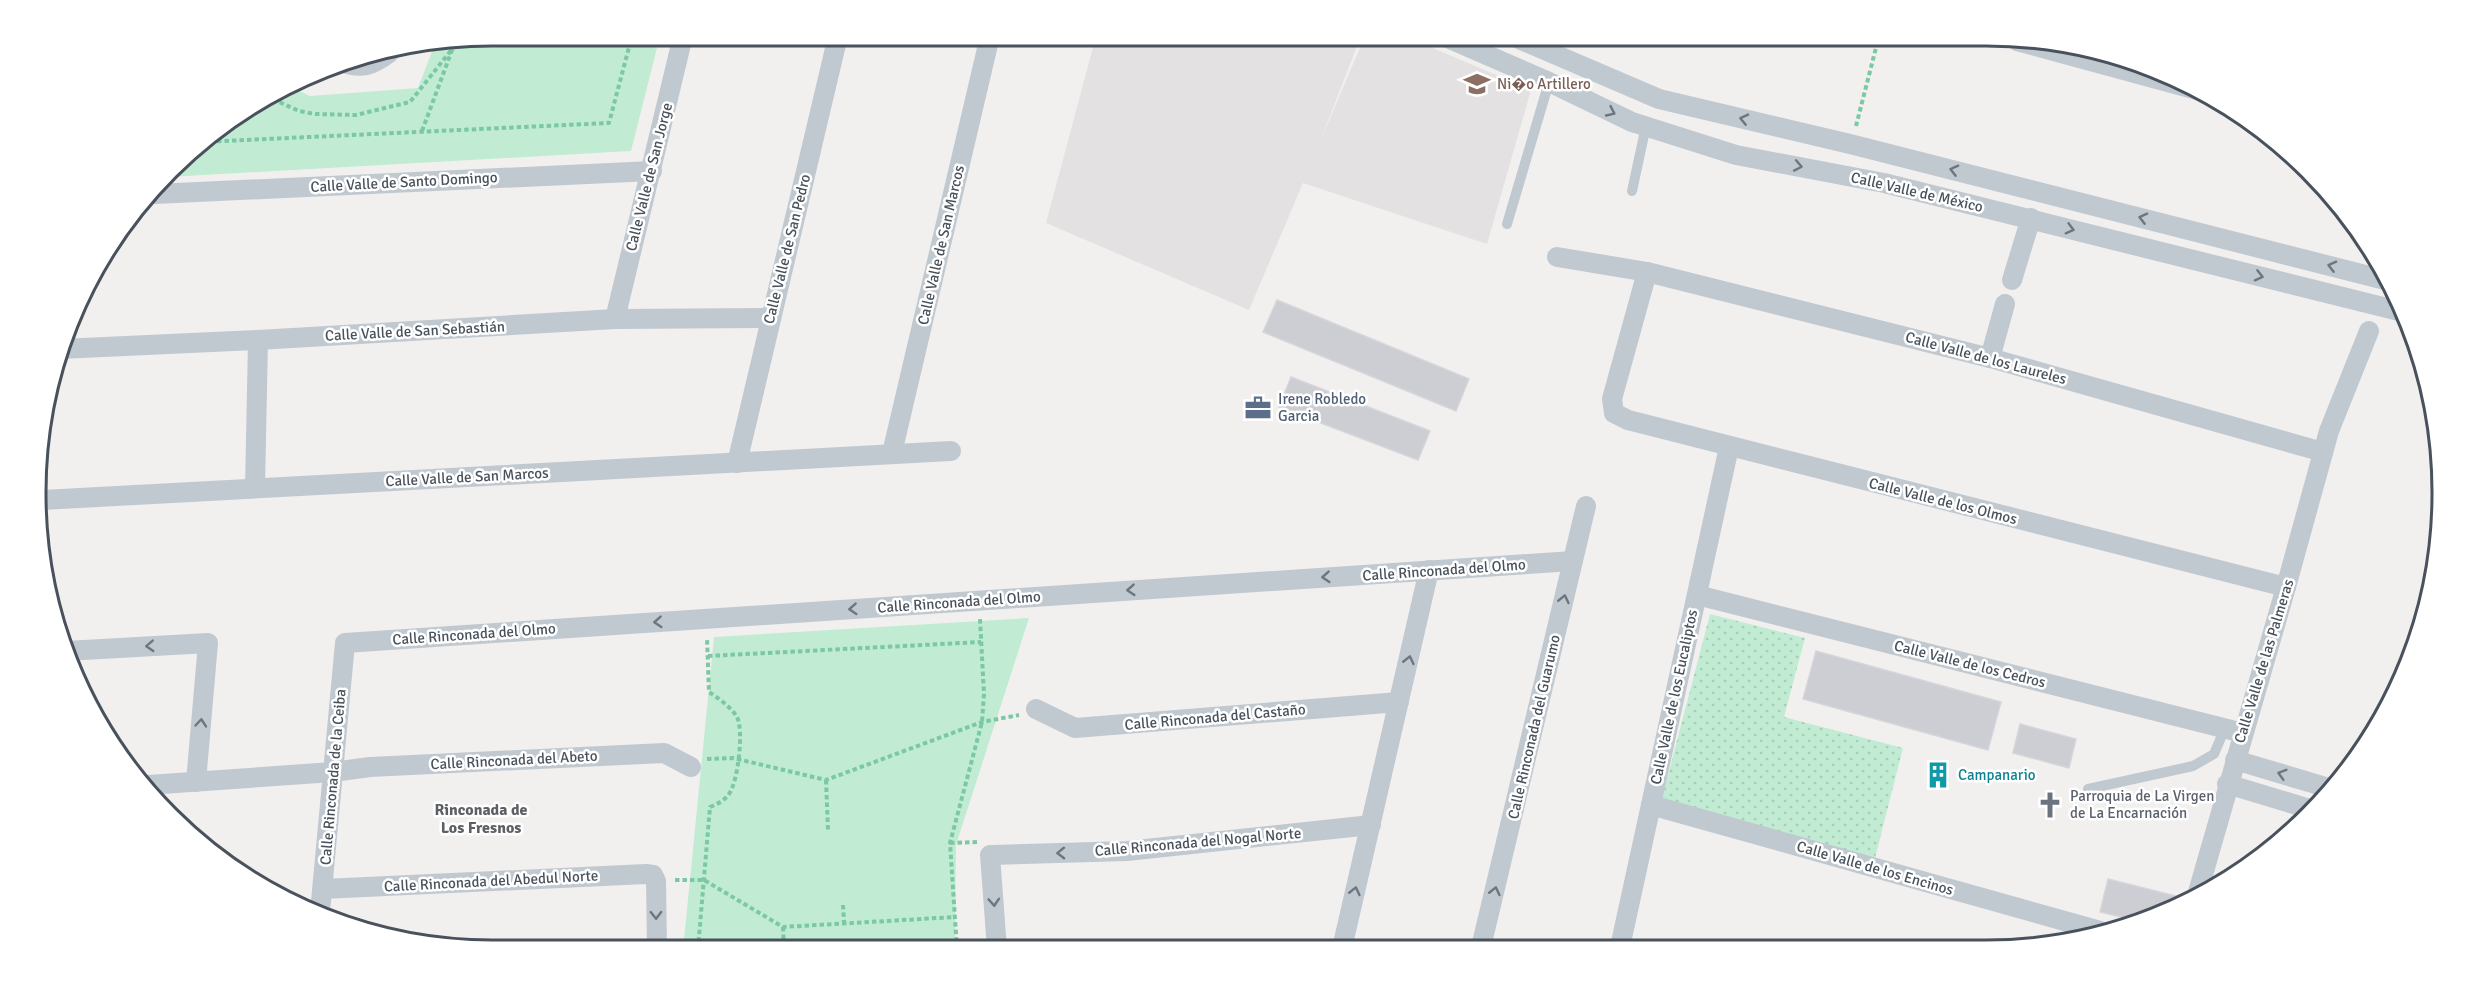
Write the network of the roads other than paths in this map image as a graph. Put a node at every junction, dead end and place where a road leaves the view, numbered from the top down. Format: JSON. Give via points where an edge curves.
{"nodes":[{"id":1,"x":681,"y":46,"type":"edge"},
{"id":2,"x":836,"y":46,"type":"edge"},
{"id":3,"x":988,"y":46,"type":"edge"},
{"id":4,"x":1466,"y":46,"type":"edge"},
{"id":5,"x":1535,"y":46,"type":"edge"},
{"id":6,"x":2062,"y":53,"type":"edge"},
{"id":7,"x":2145,"y":76,"type":"edge"},
{"id":8,"x":1549,"y":82,"type":"junction"},
{"id":9,"x":1646,"y":126,"type":"junction"},
{"id":10,"x":1892,"y":154,"type":"junction"},
{"id":11,"x":652,"y":171,"type":"junction"},
{"id":12,"x":1884,"y":183,"type":"junction"},
{"id":13,"x":1632,"y":191,"type":"dead end"},
{"id":14,"x":162,"y":194,"type":"edge"},
{"id":15,"x":2031,"y":218,"type":"junction"},
{"id":16,"x":1507,"y":224,"type":"dead end"},
{"id":17,"x":1557,"y":257,"type":"dead end"},
{"id":18,"x":1647,"y":272,"type":"junction"},
{"id":19,"x":2376,"y":278,"type":"edge"},
{"id":20,"x":2012,"y":280,"type":"dead end"},
{"id":21,"x":2006,"y":304,"type":"dead end"},
{"id":22,"x":2392,"y":309,"type":"edge"},
{"id":23,"x":770,"y":318,"type":"junction"},
{"id":24,"x":615,"y":319,"type":"junction"},
{"id":25,"x":2369,"y":331,"type":"dead end"},
{"id":26,"x":258,"y":340,"type":"junction"},
{"id":27,"x":70,"y":349,"type":"edge"},
{"id":28,"x":1990,"y":358,"type":"junction"},
{"id":29,"x":1729,"y":447,"type":"junction"},
{"id":30,"x":951,"y":451,"type":"dead end"},
{"id":31,"x":2323,"y":452,"type":"junction"},
{"id":32,"x":891,"y":453,"type":"junction"},
{"id":33,"x":737,"y":463,"type":"junction"},
{"id":34,"x":255,"y":488,"type":"junction"},
{"id":35,"x":46,"y":500,"type":"edge"},
{"id":36,"x":1586,"y":506,"type":"dead end"},
{"id":37,"x":1573,"y":561,"type":"junction"},
{"id":38,"x":1429,"y":570,"type":"junction"},
{"id":39,"x":2286,"y":587,"type":"junction"},
{"id":40,"x":1697,"y":595,"type":"junction"},
{"id":41,"x":345,"y":643,"type":"joint"},
{"id":42,"x":75,"y":650,"type":"edge"},
{"id":43,"x":1399,"y":702,"type":"junction"},
{"id":44,"x":1036,"y":709,"type":"road end"},
{"id":45,"x":2234,"y":731,"type":"junction"},
{"id":46,"x":2235,"y":760,"type":"junction"},
{"id":47,"x":691,"y":767,"type":"road end"},
{"id":48,"x":333,"y":772,"type":"junction"},
{"id":49,"x":196,"y":782,"type":"junction"},
{"id":50,"x":2228,"y":784,"type":"junction"},
{"id":51,"x":155,"y":785,"type":"edge"},
{"id":52,"x":2322,"y":786,"type":"edge"},
{"id":53,"x":2088,"y":789,"type":"dead end"},
{"id":54,"x":1651,"y":805,"type":"junction"},
{"id":55,"x":2303,"y":807,"type":"edge"},
{"id":56,"x":1371,"y":825,"type":"junction"},
{"id":57,"x":2200,"y":884,"type":"edge"},
{"id":58,"x":322,"y":889,"type":"junction"},
{"id":59,"x":321,"y":905,"type":"edge"},
{"id":60,"x":2087,"y":927,"type":"edge"},
{"id":61,"x":657,"y":940,"type":"edge"},
{"id":62,"x":996,"y":940,"type":"edge"},
{"id":63,"x":1344,"y":940,"type":"edge"},
{"id":64,"x":1483,"y":940,"type":"edge"},
{"id":65,"x":1622,"y":940,"type":"edge"}],
"edges":[{"from":1,"to":11,"type":"street","name":"Calle Valle de San Jorge"},
{"from":2,"to":23,"type":"street","name":"Calle Valle de San Pedro"},
{"from":3,"to":32,"type":"street","name":"Calle Valle de San Marcos"},
{"from":4,"to":8,"type":"street","name":"Calle Valle de México"},
{"from":10,"to":5,"type":"street","name":"Calle Valle de México","one_way":true,"via":[[1659,99]]},
{"from":6,"to":7,"type":"street"},
{"from":8,"to":9,"type":"street","name":"Calle Valle de México","one_way":true},
{"from":8,"to":16,"type":"lane"},
{"from":9,"to":12,"type":"street","name":"Calle Valle de México","one_way":true,"via":[[1736,154]]},
{"from":9,"to":13,"type":"lane"},
{"from":10,"to":12,"type":"street"},
{"from":19,"to":10,"type":"street","name":"Calle Valle de México","one_way":true},
{"from":11,"to":14,"type":"street","name":"Calle Valle de Santo Domingo"},
{"from":11,"to":24,"type":"street","name":"Calle Valle de San Jorge"},
{"from":12,"to":15,"type":"street","name":"Calle Valle de México"},
{"from":15,"to":20,"type":"street"},
{"from":15,"to":22,"type":"street","name":"Calle Valle de México","one_way":true},
{"from":17,"to":18,"type":"street","name":"Calle Valle de los Laureles"},
{"from":18,"to":28,"type":"street","name":"Calle Valle de los Laureles"},
{"from":18,"to":29,"type":"street","name":"Calle Valle de los Olmos","via":[[1612,399],[1614,413]]},
{"from":21,"to":28,"type":"street"},
{"from":23,"to":24,"type":"street","name":"Calle Valle de San Sebastián"},
{"from":23,"to":33,"type":"street","name":"Calle Valle de San Pedro"},
{"from":24,"to":26,"type":"street","name":"Calle Valle de San Sebastián"},
{"from":25,"to":31,"type":"street","name":"Calle Valle de las Palmeras","via":[[2328,430]]},
{"from":26,"to":27,"type":"street","name":"Calle Valle de San Sebastián"},
{"from":26,"to":34,"type":"street"},
{"from":28,"to":31,"type":"street","name":"Calle Valle de los Laureles"},
{"from":29,"to":39,"type":"street","name":"Calle Valle de los Olmos"},
{"from":29,"to":40,"type":"street","name":"Calle Valle de los Eucaliptos"},
{"from":30,"to":32,"type":"street","name":"Calle Valle de San Marcos"},
{"from":31,"to":39,"type":"street","name":"Calle Valle de las Palmeras"},
{"from":32,"to":33,"type":"street","name":"Calle Valle de San Marcos"},
{"from":33,"to":34,"type":"street","name":"Calle Valle de San Marcos"},
{"from":34,"to":35,"type":"street","name":"Calle Valle de San Marcos"},
{"from":36,"to":37,"type":"street","name":"Calle Rinconada del Guarumo"},
{"from":37,"to":38,"type":"street","name":"Calle Rinconada del Olmo"},
{"from":64,"to":37,"type":"street","name":"Calle Rinconada del Guarumo","one_way":true},
{"from":38,"to":41,"type":"street","name":"Calle Rinconada del Olmo","one_way":true},
{"from":43,"to":38,"type":"street","one_way":true},
{"from":39,"to":45,"type":"street","name":"Calle Valle de las Palmeras"},
{"from":40,"to":45,"type":"street","name":"Calle Valle de los Cedros"},
{"from":40,"to":54,"type":"street","name":"Calle Valle de los Eucaliptos"},
{"from":41,"to":48,"type":"street","name":"Calle Rinconada de la Ceiba"},
{"from":49,"to":42,"type":"street","one_way":true,"via":[[208,643]]},
{"from":43,"to":44,"type":"street","name":"Calle Rinconada del Castaño","via":[[1075,728]]},
{"from":43,"to":56,"type":"street"},
{"from":45,"to":46,"type":"street","name":"Calle Valle de las Palmeras"},
{"from":45,"to":53,"type":"lane","via":[[2214,754],[2193,766]]},
{"from":46,"to":50,"type":"street","name":"Calle Valle de las Palmeras"},
{"from":52,"to":46,"type":"street","one_way":true},
{"from":47,"to":48,"type":"street","name":"Calle Rinconada del Abeto","via":[[664,753]]},
{"from":48,"to":49,"type":"street","name":"Calle Rinconada del Abeto"},
{"from":48,"to":58,"type":"street","name":"Calle Rinconada de la Ceiba"},
{"from":49,"to":51,"type":"street","name":"Calle Rinconada del Abeto"},
{"from":50,"to":55,"type":"street"},
{"from":50,"to":57,"type":"street","name":"Calle Valle de las Palmeras"},
{"from":54,"to":60,"type":"street","name":"Calle Valle de los Encinos"},
{"from":54,"to":65,"type":"street","name":"Calle Valle de los Eucaliptos"},
{"from":56,"to":62,"type":"street","name":"Calle Rinconada del Nogal Norte","one_way":true,"via":[[1127,851],[990,855]]},
{"from":63,"to":56,"type":"street","one_way":true},
{"from":58,"to":59,"type":"street","name":"Calle Rinconada de la Ceiba"},
{"from":58,"to":61,"type":"street","name":"Calle Rinconada del Abedul Norte","one_way":true,"via":[[653,875]]}]}
